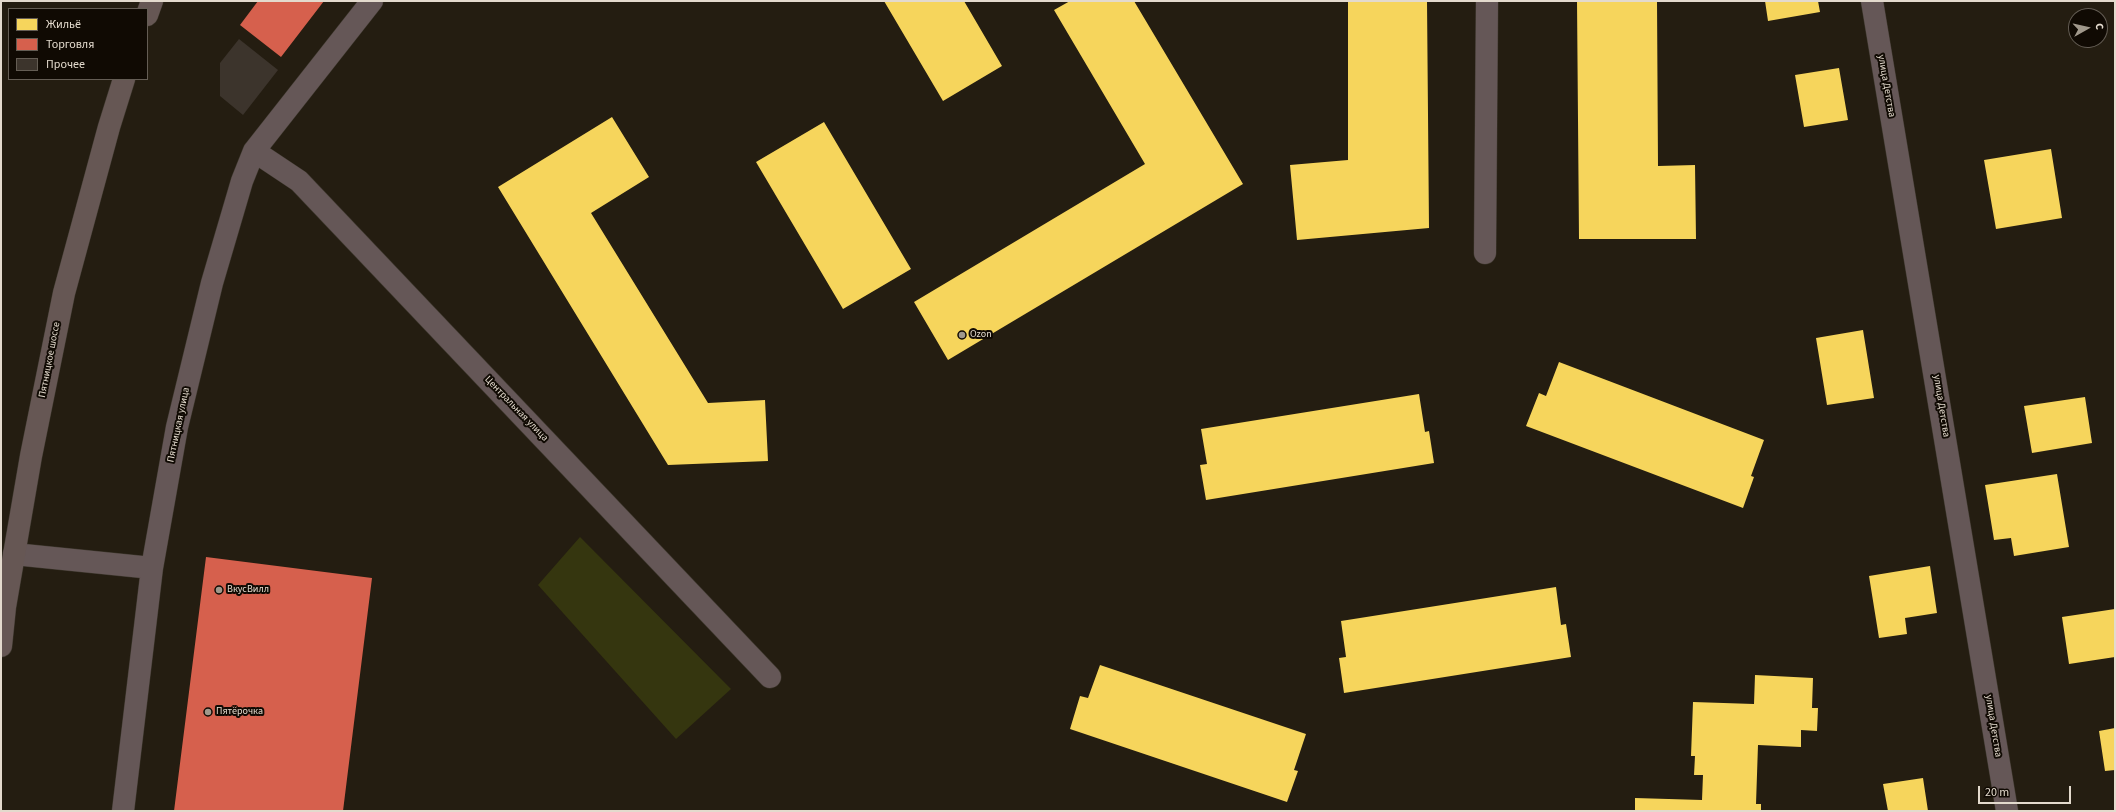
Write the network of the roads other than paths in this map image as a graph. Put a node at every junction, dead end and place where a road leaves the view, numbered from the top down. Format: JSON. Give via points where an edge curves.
{"nodes":[{"id":1,"x":152,"y":1,"type":"edge"},
{"id":2,"x":372,"y":1,"type":"edge"},
{"id":3,"x":1486,"y":1,"type":"edge"},
{"id":4,"x":1872,"y":1,"type":"edge"},
{"id":5,"x":148,"y":12,"type":"edge"},
{"id":6,"x":124,"y":80,"type":"edge"},
{"id":7,"x":254,"y":151,"type":"junction"},
{"id":8,"x":1485,"y":253,"type":"dead end"},
{"id":9,"x":14,"y":554,"type":"junction"},
{"id":10,"x":152,"y":568,"type":"junction"},
{"id":11,"x":1,"y":646,"type":"edge"},
{"id":12,"x":770,"y":677,"type":"dead end"},
{"id":13,"x":123,"y":811,"type":"edge"},
{"id":14,"x":2006,"y":811,"type":"edge"}],
"edges":[{"from":1,"to":5,"type":"main road"},
{"from":2,"to":7,"type":"street","name":"Пятницкая улица"},
{"from":3,"to":8,"type":"street"},
{"from":4,"to":14,"type":"street","name":"улица Детства"},
{"from":6,"to":9,"type":"main road","name":"Пятницкое шоссе","via":[[64,292]]},
{"from":7,"to":10,"type":"street","name":"Пятницкая улица","via":[[242,181],[212,283],[177,426]]},
{"from":7,"to":12,"type":"street","name":"Центральная улица","via":[[299,181]]},
{"from":9,"to":10,"type":"street"},
{"from":9,"to":11,"type":"main road","name":"Пятницкое шоссе"},
{"from":10,"to":13,"type":"street","name":"Пятницкая улица"}]}
